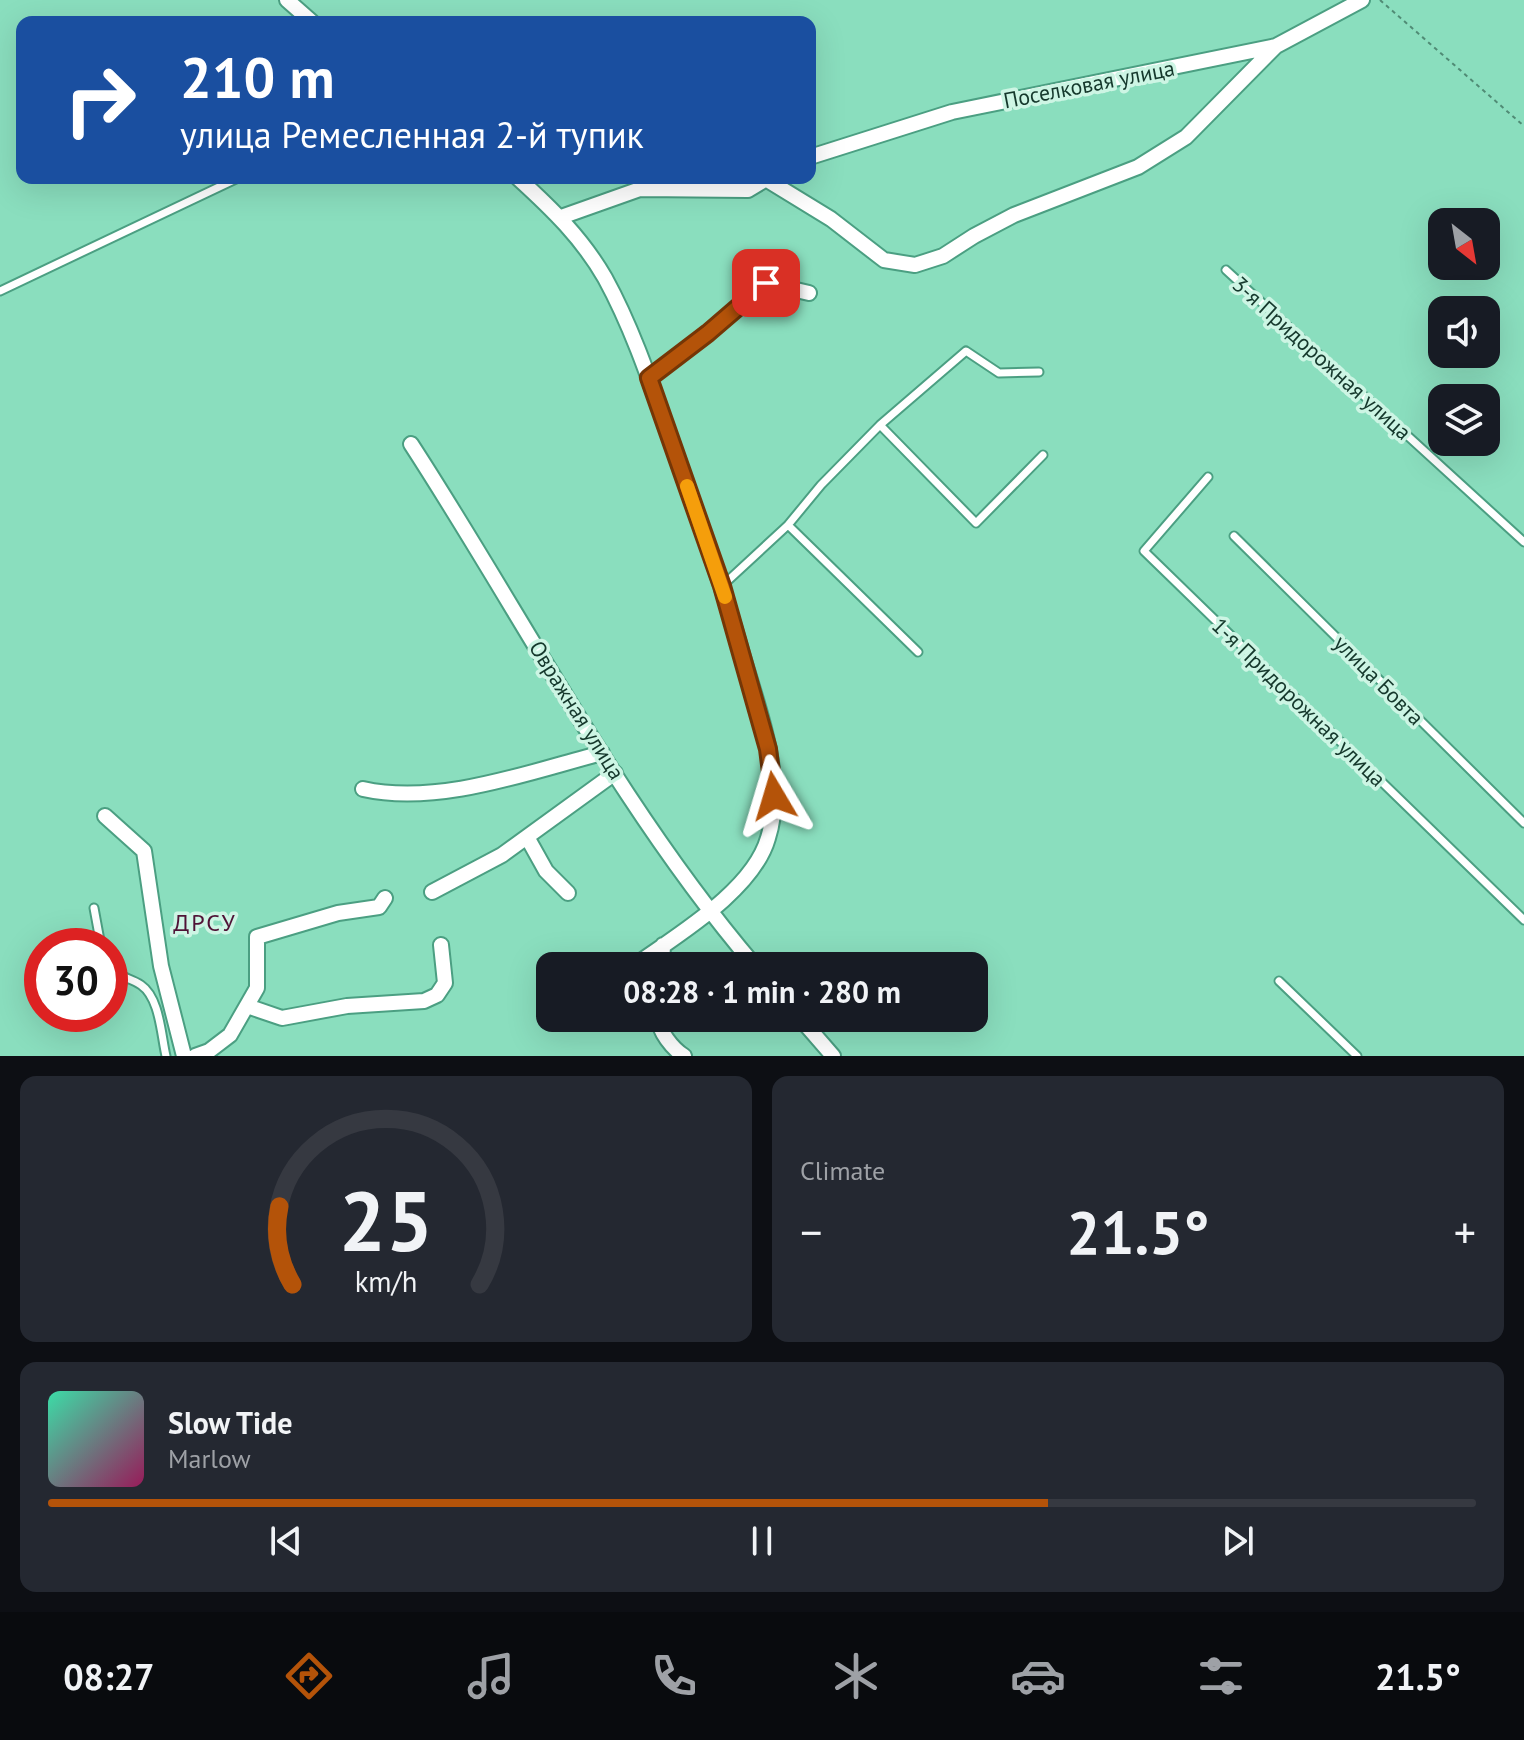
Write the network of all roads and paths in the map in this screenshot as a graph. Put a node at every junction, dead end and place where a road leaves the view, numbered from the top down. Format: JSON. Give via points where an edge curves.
{"nodes":[{"id":1,"x":287,"y":0,"type":"edge"},
{"id":2,"x":1362,"y":0,"type":"edge"},
{"id":3,"x":1380,"y":0,"type":"edge"},
{"id":4,"x":305,"y":16,"type":"edge"},
{"id":5,"x":1276,"y":46,"type":"junction"},
{"id":6,"x":1524,"y":126,"type":"edge"},
{"id":7,"x":816,"y":155,"type":"edge"},
{"id":8,"x":225,"y":184,"type":"edge"},
{"id":9,"x":525,"y":184,"type":"edge"},
{"id":10,"x":660,"y":184,"type":"edge"},
{"id":11,"x":758,"y":184,"type":"edge"},
{"id":12,"x":774,"y":184,"type":"edge"},
{"id":13,"x":561,"y":217,"type":"junction"},
{"id":14,"x":1226,"y":270,"type":"dead end"},
{"id":15,"x":0,"y":291,"type":"edge"},
{"id":16,"x":809,"y":293,"type":"dead end"},
{"id":17,"x":1039,"y":372,"type":"dead end"},
{"id":18,"x":649,"y":378,"type":"junction"},
{"id":19,"x":880,"y":425,"type":"junction"},
{"id":20,"x":411,"y":444,"type":"dead end"},
{"id":21,"x":1043,"y":455,"type":"dead end"},
{"id":22,"x":1208,"y":477,"type":"dead end"},
{"id":23,"x":788,"y":525,"type":"junction"},
{"id":24,"x":1234,"y":536,"type":"dead end"},
{"id":25,"x":1524,"y":542,"type":"edge"},
{"id":26,"x":722,"y":586,"type":"junction"},
{"id":27,"x":918,"y":652,"type":"dead end"},
{"id":28,"x":602,"y":753,"type":"junction"},
{"id":29,"x":615,"y":773,"type":"junction"},
{"id":30,"x":363,"y":789,"type":"dead end"},
{"id":31,"x":105,"y":816,"type":"dead end"},
{"id":32,"x":1524,"y":823,"type":"edge"},
{"id":33,"x":527,"y":837,"type":"junction"},
{"id":34,"x":432,"y":892,"type":"dead end"},
{"id":35,"x":568,"y":893,"type":"dead end"},
{"id":36,"x":385,"y":898,"type":"dead end"},
{"id":37,"x":94,"y":908,"type":"dead end"},
{"id":38,"x":704,"y":915,"type":"junction"},
{"id":39,"x":1524,"y":920,"type":"edge"},
{"id":40,"x":98,"y":928,"type":"edge"},
{"id":41,"x":441,"y":945,"type":"dead end"},
{"id":42,"x":663,"y":945,"type":"junction"},
{"id":43,"x":653,"y":952,"type":"edge"},
{"id":44,"x":663,"y":952,"type":"edge"},
{"id":45,"x":741,"y":952,"type":"edge"},
{"id":46,"x":128,"y":980,"type":"edge"},
{"id":47,"x":1279,"y":981,"type":"dead end"},
{"id":48,"x":247,"y":1006,"type":"junction"},
{"id":49,"x":664,"y":1032,"type":"edge"},
{"id":50,"x":812,"y":1032,"type":"edge"},
{"id":51,"x":166,"y":1056,"type":"edge"},
{"id":52,"x":184,"y":1056,"type":"edge"},
{"id":53,"x":195,"y":1056,"type":"edge"},
{"id":54,"x":684,"y":1056,"type":"edge"},
{"id":55,"x":833,"y":1056,"type":"edge"},
{"id":56,"x":1357,"y":1056,"type":"edge"}],
"edges":[{"from":1,"to":4,"type":"street"},
{"from":2,"to":5,"type":"street","name":"Поселковая улица"},
{"from":3,"to":6,"type":"path"},
{"from":5,"to":7,"type":"street","name":"Поселковая улица","via":[[952,112]]},
{"from":5,"to":12,"type":"street","via":[[1186,137],[1138,167],[1014,215],[943,256],[915,265],[884,260]]},
{"from":8,"to":15,"type":"lane"},
{"from":9,"to":13,"type":"street"},
{"from":10,"to":11,"type":"street","via":[[748,190]]},
{"from":10,"to":13,"type":"street"},
{"from":13,"to":18,"type":"street","via":[[607,282]]},
{"from":14,"to":25,"type":"lane","name":"3-я Придорожная улица"},
{"from":16,"to":18,"type":"street","via":[[766,283]]},
{"from":17,"to":19,"type":"lane","via":[[999,373],[966,351]]},
{"from":18,"to":26,"type":"street"},
{"from":19,"to":21,"type":"lane","via":[[976,523]]},
{"from":19,"to":23,"type":"lane"},
{"from":20,"to":28,"type":"street","name":"Овражная улица"},
{"from":22,"to":39,"type":"lane","name":"1-я Придорожная улица","via":[[1144,551]]},
{"from":23,"to":26,"type":"lane"},
{"from":23,"to":27,"type":"lane"},
{"from":24,"to":32,"type":"lane","name":"улица Бовта"},
{"from":26,"to":38,"type":"street","via":[[768,749],[774,796],[767,842],[756,863]]},
{"from":28,"to":29,"type":"street","name":"Овражная улица"},
{"from":28,"to":30,"type":"street","via":[[467,789],[383,794]]},
{"from":29,"to":33,"type":"street"},
{"from":29,"to":38,"type":"street","name":"Овражная улица"},
{"from":31,"to":52,"type":"street","via":[[144,851],[161,966]]},
{"from":33,"to":34,"type":"street"},
{"from":33,"to":35,"type":"street","via":[[546,871]]},
{"from":36,"to":48,"type":"street","via":[[379,907],[257,937],[257,988]]},
{"from":37,"to":40,"type":"lane"},
{"from":38,"to":42,"type":"street"},
{"from":38,"to":45,"type":"street","name":"Овражная улица"},
{"from":41,"to":48,"type":"street","via":[[445,983],[424,1001],[347,1006],[282,1018]]},
{"from":42,"to":43,"type":"street"},
{"from":42,"to":44,"type":"street"},
{"from":46,"to":51,"type":"lane","via":[[150,996]]},
{"from":47,"to":56,"type":"lane"},
{"from":48,"to":53,"type":"street","via":[[230,1035]]},
{"from":49,"to":54,"type":"street"},
{"from":50,"to":55,"type":"street"}]}
